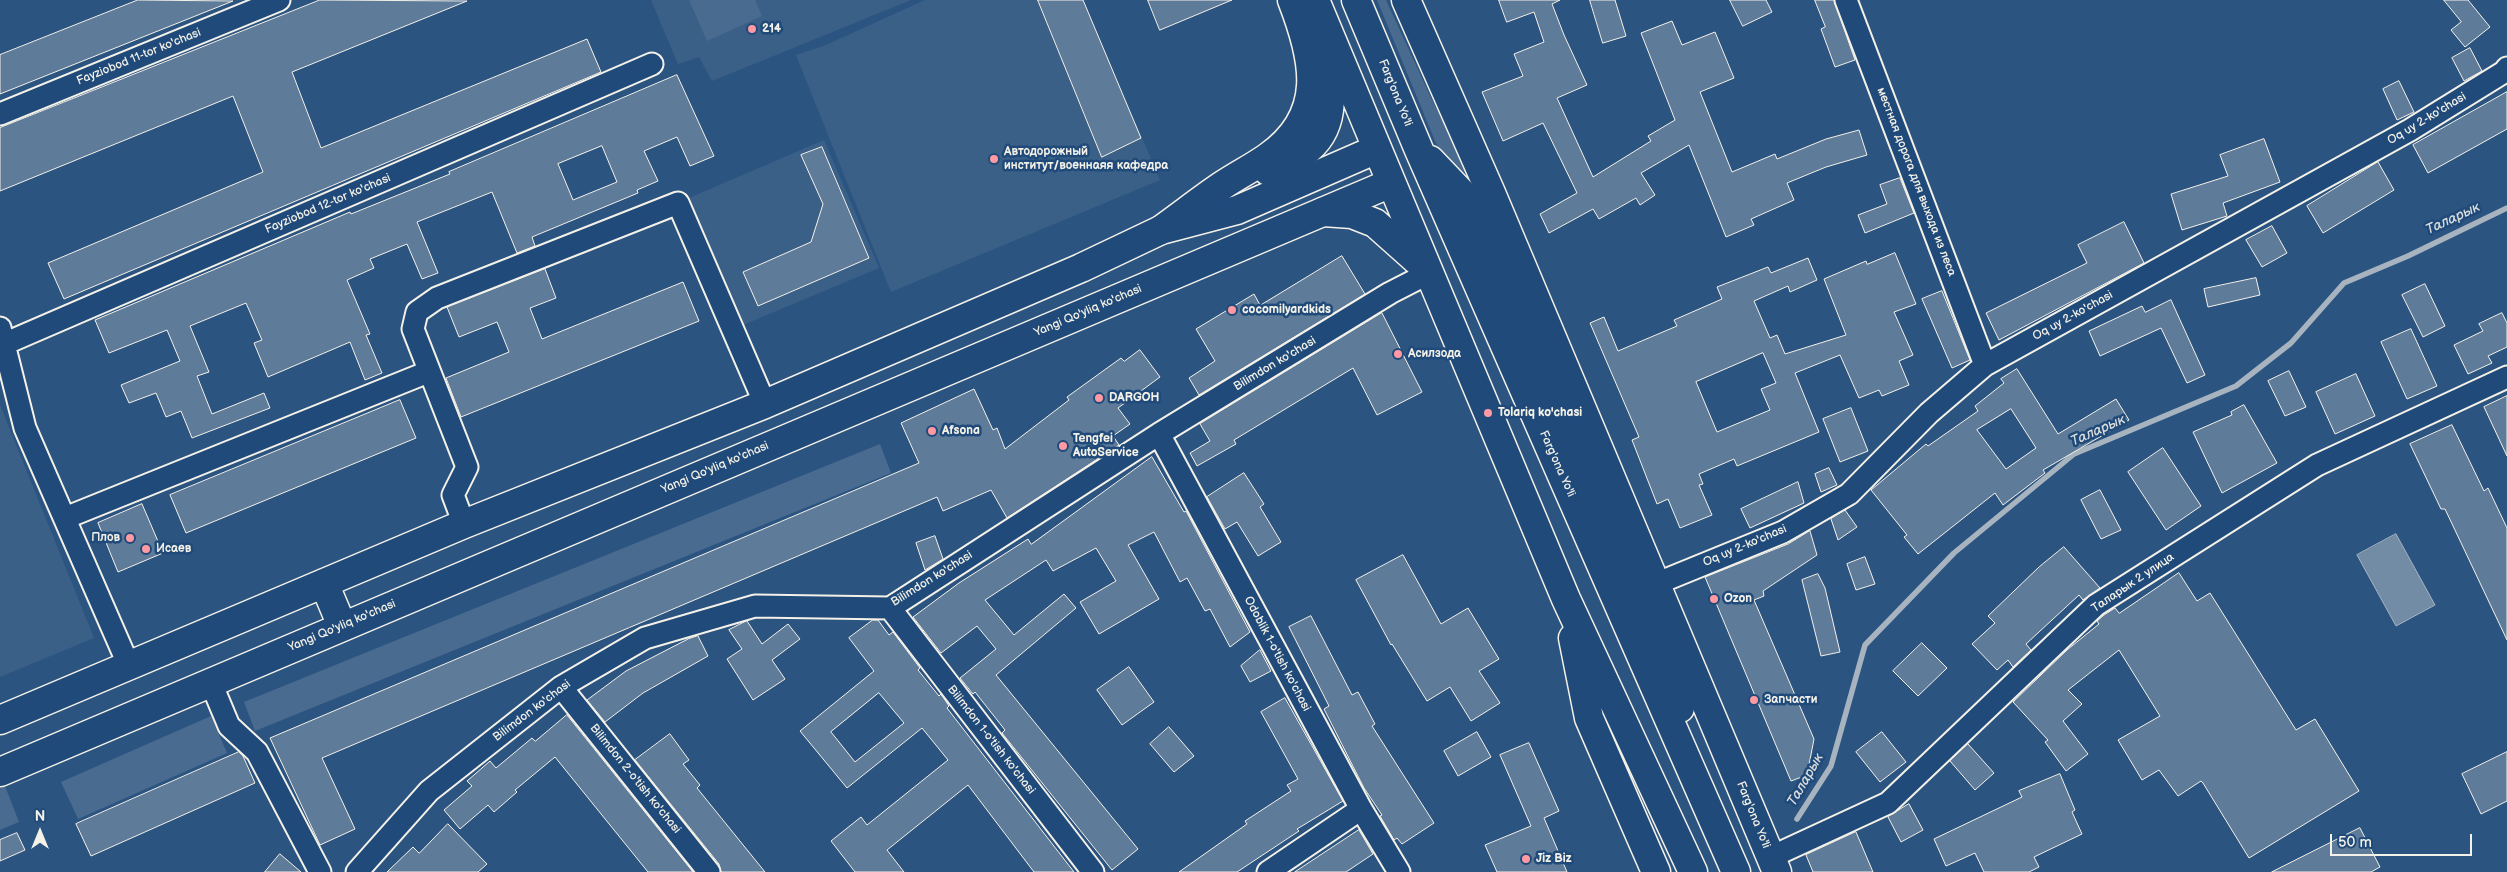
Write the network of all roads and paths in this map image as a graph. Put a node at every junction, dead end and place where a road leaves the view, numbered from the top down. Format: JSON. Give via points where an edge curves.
{"nodes":[{"id":1,"x":279,"y":0,"type":"edge"},
{"id":2,"x":1292,"y":0,"type":"edge"},
{"id":3,"x":1300,"y":0,"type":"edge"},
{"id":4,"x":1315,"y":0,"type":"edge"},
{"id":5,"x":1356,"y":0,"type":"edge"},
{"id":6,"x":1406,"y":0,"type":"edge"},
{"id":7,"x":1846,"y":0,"type":"edge"},
{"id":8,"x":652,"y":64,"type":"dead end"},
{"id":9,"x":2507,"y":68,"type":"edge"},
{"id":10,"x":0,"y":114,"type":"edge"},
{"id":11,"x":1377,"y":149,"type":"junction"},
{"id":12,"x":1418,"y":150,"type":"junction"},
{"id":13,"x":1391,"y":183,"type":"junction"},
{"id":14,"x":1199,"y":203,"type":"junction"},
{"id":15,"x":1323,"y":212,"type":"junction"},
{"id":16,"x":1161,"y":230,"type":"junction"},
{"id":17,"x":1429,"y":272,"type":"junction"},
{"id":18,"x":2,"y":336,"type":"edge"},
{"id":19,"x":1985,"y":365,"type":"junction"},
{"id":20,"x":428,"y":372,"type":"junction"},
{"id":21,"x":2507,"y":377,"type":"edge"},
{"id":22,"x":765,"y":404,"type":"junction"},
{"id":23,"x":1159,"y":434,"type":"junction"},
{"id":24,"x":65,"y":518,"type":"junction"},
{"id":25,"x":464,"y":524,"type":"junction"},
{"id":26,"x":324,"y":584,"type":"junction"},
{"id":27,"x":1658,"y":584,"type":"junction"},
{"id":28,"x":1566,"y":599,"type":"junction"},
{"id":29,"x":890,"y":608,"type":"junction"},
{"id":30,"x":342,"y":626,"type":"junction"},
{"id":31,"x":129,"y":666,"type":"junction"},
{"id":32,"x":211,"y":683,"type":"junction"},
{"id":33,"x":561,"y":687,"type":"junction"},
{"id":34,"x":0,"y":720,"type":"edge"},
{"id":35,"x":0,"y":772,"type":"edge"},
{"id":36,"x":1361,"y":810,"type":"junction"},
{"id":37,"x":1774,"y":864,"type":"edge"},
{"id":38,"x":320,"y":872,"type":"edge"},
{"id":39,"x":357,"y":872,"type":"edge"},
{"id":40,"x":709,"y":872,"type":"edge"},
{"id":41,"x":1093,"y":872,"type":"edge"},
{"id":42,"x":1268,"y":872,"type":"edge"},
{"id":43,"x":1399,"y":872,"type":"edge"},
{"id":44,"x":1656,"y":872,"type":"edge"},
{"id":45,"x":1693,"y":872,"type":"edge"},
{"id":46,"x":1736,"y":872,"type":"edge"}],
"edges":[{"from":1,"to":10,"type":"street","name":"Fayziobod 11-tor ko'chasi"},
{"from":2,"to":14,"type":"main road","via":[[1308,46],[1311,69],[1311,99],[1304,119],[1298,129],[1269,156]]},
{"from":3,"to":14,"type":"main road","via":[[1329,84],[1330,110],[1323,129],[1304,152]]},
{"from":4,"to":11,"type":"main road"},
{"from":5,"to":12,"type":"main road","name":"Farg'ona Yo'li"},
{"from":6,"to":27,"type":"main road","name":"Farg'ona Yo'li"},
{"from":7,"to":19,"type":"street","name":"местная дорога для выхода из леса"},
{"from":8,"to":18,"type":"street","name":"Fayziobod 12-tor ko'chasi"},
{"from":9,"to":19,"type":"street","name":"Oq uy 2-ko'chasi","via":[[2410,130]]},
{"from":11,"to":12,"type":"main road"},
{"from":11,"to":13,"type":"main road"},
{"from":11,"to":16,"type":"main road","via":[[1237,210]]},
{"from":12,"to":13,"type":"main road","name":"Yangi Qo'yliq ko'chasi","via":[[1406,170]]},
{"from":12,"to":46,"type":"main road","via":[[1448,176],[1471,203],[1664,654],[1714,820]]},
{"from":13,"to":15,"type":"main road","name":"Yangi Qo'yliq ko'chasi"},
{"from":13,"to":17,"type":"main road"},
{"from":14,"to":16,"type":"main road"},
{"from":15,"to":17,"type":"main road","via":[[1352,214],[1375,223]]},
{"from":15,"to":30,"type":"main road","name":"Yangi Qo'yliq ko'chasi"},
{"from":16,"to":22,"type":"main road","via":[[1081,268]]},
{"from":17,"to":23,"type":"street","name":"Bilimdon ko'chasi"},
{"from":17,"to":28,"type":"main road"},
{"from":18,"to":24,"type":"street","via":[[25,428]]},
{"from":19,"to":27,"type":"street","name":"Oq uy 2-ko'chasi","via":[[1929,413],[1849,494],[1783,532]]},
{"from":20,"to":22,"type":"street","via":[[413,329],[417,312],[437,298],[678,203]]},
{"from":20,"to":24,"type":"street"},
{"from":20,"to":25,"type":"street","via":[[467,468],[453,495]]},
{"from":21,"to":37,"type":"street","name":"Таларык 2 улица","via":[[2317,465],[2096,605],[1888,804]]},
{"from":22,"to":25,"type":"main road"},
{"from":23,"to":29,"type":"street","name":"Bilimdon ko'chasi"},
{"from":23,"to":36,"type":"street","name":"Odoblik 1-o'tish ko'chasi"},
{"from":24,"to":31,"type":"street"},
{"from":25,"to":26,"type":"main road"},
{"from":26,"to":30,"type":"main road"},
{"from":26,"to":31,"type":"main road"},
{"from":27,"to":37,"type":"main road","name":"Farg'ona Yo'li"},
{"from":28,"to":44,"type":"main road","via":[[1589,718]]},
{"from":28,"to":45,"type":"main road"},
{"from":29,"to":33,"type":"street","name":"Bilimdon ko'chasi","via":[[755,606],[645,638]]},
{"from":29,"to":41,"type":"street","name":"Bilimdon 1-o'tish ko'chasi"},
{"from":30,"to":32,"type":"main road","name":"Yangi Qo'yliq ko'chasi"},
{"from":31,"to":34,"type":"main road"},
{"from":32,"to":35,"type":"main road","name":"Yangi Qo'yliq ko'chasi"},
{"from":32,"to":38,"type":"street","via":[[229,726],[257,752]]},
{"from":33,"to":39,"type":"street","name":"Bilimdon ko'chasi","via":[[429,791]]},
{"from":33,"to":40,"type":"street","name":"Bilimdon 2-o'tish ko'chasi"},
{"from":36,"to":42,"type":"street"},
{"from":36,"to":43,"type":"street","name":"Odoblik 1-o'tish ko'chasi"}]}
